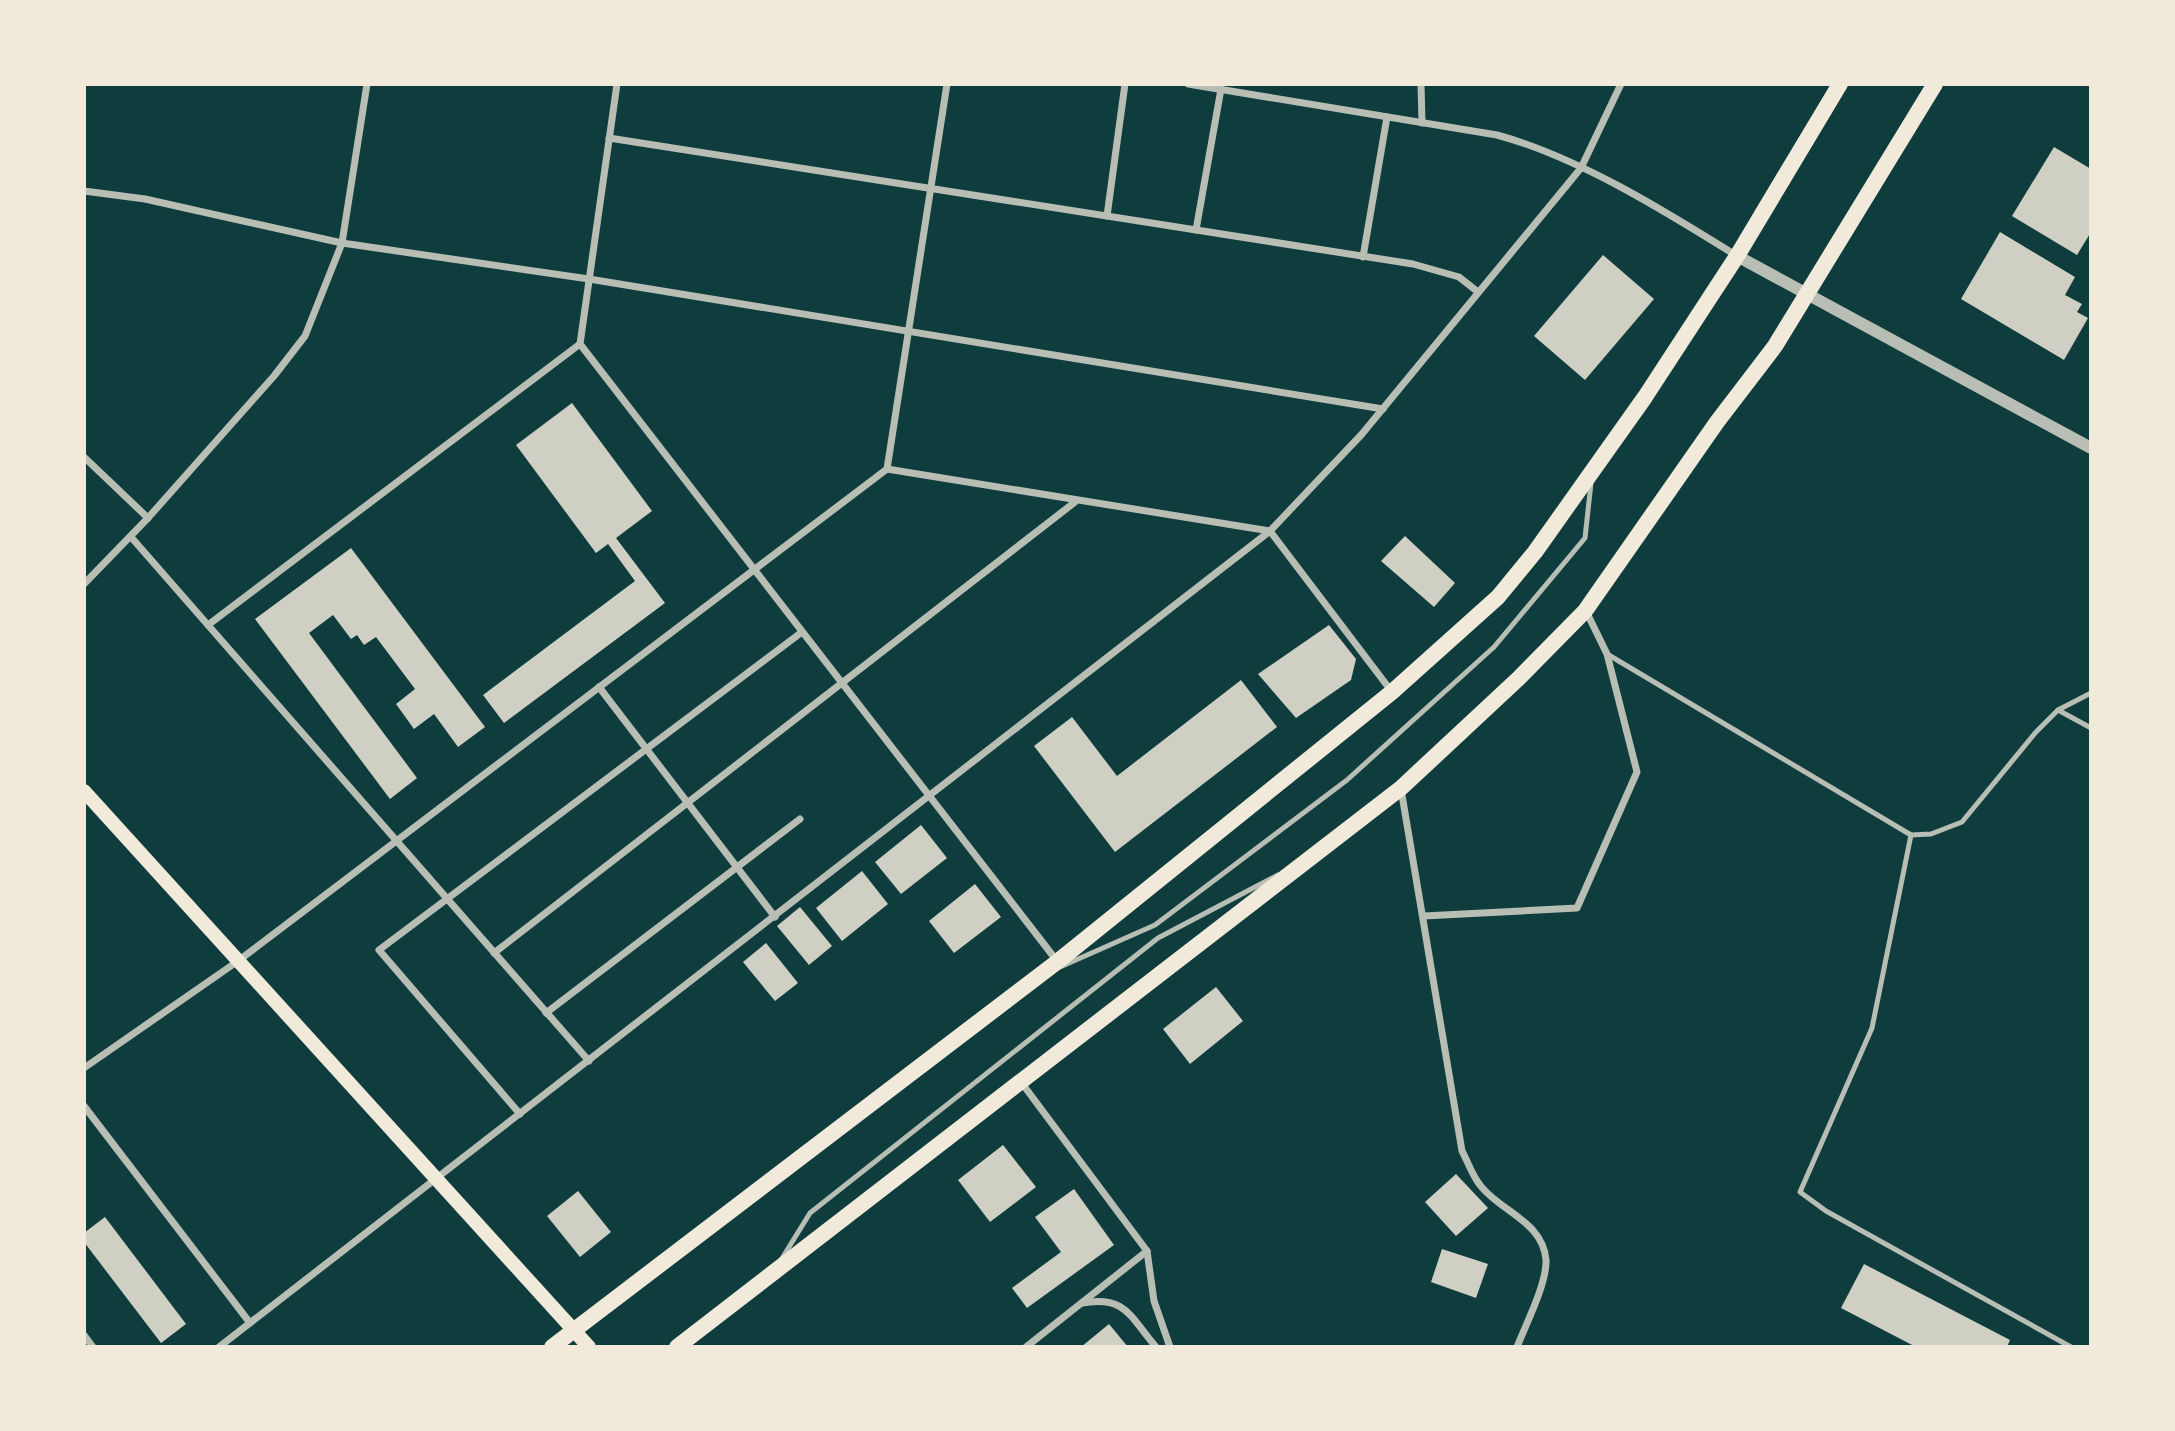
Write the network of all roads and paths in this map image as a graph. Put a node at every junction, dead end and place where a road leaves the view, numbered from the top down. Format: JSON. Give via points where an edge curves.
{"nodes":[{"id":1,"x":367,"y":84,"type":"edge"},
{"id":2,"x":617,"y":84,"type":"edge"},
{"id":3,"x":947,"y":84,"type":"edge"},
{"id":4,"x":1125,"y":84,"type":"edge"},
{"id":5,"x":1188,"y":84,"type":"edge"},
{"id":6,"x":1420,"y":84,"type":"edge"},
{"id":7,"x":1621,"y":84,"type":"edge"},
{"id":8,"x":1840,"y":84,"type":"edge"},
{"id":9,"x":1935,"y":84,"type":"edge"},
{"id":10,"x":1200,"y":85,"type":"edge"},
{"id":11,"x":1222,"y":89,"type":"junction"},
{"id":12,"x":1387,"y":117,"type":"junction"},
{"id":13,"x":1422,"y":123,"type":"junction"},
{"id":14,"x":609,"y":138,"type":"junction"},
{"id":15,"x":1581,"y":168,"type":"junction"},
{"id":16,"x":932,"y":188,"type":"junction"},
{"id":17,"x":84,"y":191,"type":"edge"},
{"id":18,"x":1107,"y":216,"type":"junction"},
{"id":19,"x":1196,"y":230,"type":"junction"},
{"id":20,"x":342,"y":243,"type":"junction"},
{"id":21,"x":1737,"y":256,"type":"junction"},
{"id":22,"x":1363,"y":257,"type":"junction"},
{"id":23,"x":589,"y":279,"type":"junction"},
{"id":24,"x":1478,"y":292,"type":"junction"},
{"id":25,"x":1809,"y":295,"type":"junction"},
{"id":26,"x":911,"y":330,"type":"junction"},
{"id":27,"x":580,"y":344,"type":"junction"},
{"id":28,"x":1384,"y":409,"type":"junction"},
{"id":29,"x":2091,"y":448,"type":"edge"},
{"id":30,"x":84,"y":457,"type":"edge"},
{"id":31,"x":887,"y":469,"type":"junction"},
{"id":32,"x":1593,"y":470,"type":"junction"},
{"id":33,"x":1075,"y":502,"type":"junction"},
{"id":34,"x":148,"y":518,"type":"junction"},
{"id":35,"x":1270,"y":531,"type":"junction"},
{"id":36,"x":131,"y":537,"type":"junction"},
{"id":37,"x":754,"y":570,"type":"junction"},
{"id":38,"x":84,"y":584,"type":"edge"},
{"id":39,"x":1585,"y":611,"type":"junction"},
{"id":40,"x":208,"y":625,"type":"junction"},
{"id":41,"x":802,"y":632,"type":"junction"},
{"id":42,"x":1607,"y":654,"type":"junction"},
{"id":43,"x":843,"y":684,"type":"junction"},
{"id":44,"x":599,"y":687,"type":"junction"},
{"id":45,"x":1392,"y":692,"type":"junction"},
{"id":46,"x":2091,"y":693,"type":"edge"},
{"id":47,"x":2058,"y":710,"type":"junction"},
{"id":48,"x":2091,"y":728,"type":"edge"},
{"id":49,"x":646,"y":749,"type":"junction"},
{"id":50,"x":1401,"y":788,"type":"junction"},
{"id":51,"x":84,"y":791,"type":"edge"},
{"id":52,"x":929,"y":796,"type":"junction"},
{"id":53,"x":688,"y":803,"type":"junction"},
{"id":54,"x":800,"y":819,"type":"dead end"},
{"id":55,"x":1911,"y":835,"type":"junction"},
{"id":56,"x":397,"y":841,"type":"junction"},
{"id":57,"x":1304,"y":863,"type":"junction"},
{"id":58,"x":737,"y":867,"type":"junction"},
{"id":59,"x":447,"y":899,"type":"junction"},
{"id":60,"x":775,"y":916,"type":"junction"},
{"id":61,"x":1424,"y":916,"type":"junction"},
{"id":62,"x":494,"y":953,"type":"junction"},
{"id":63,"x":238,"y":961,"type":"junction"},
{"id":64,"x":1057,"y":962,"type":"junction"},
{"id":65,"x":1035,"y":979,"type":"junction"},
{"id":66,"x":546,"y":1013,"type":"junction"},
{"id":67,"x":589,"y":1061,"type":"junction"},
{"id":68,"x":84,"y":1068,"type":"edge"},
{"id":69,"x":1021,"y":1081,"type":"junction"},
{"id":70,"x":84,"y":1105,"type":"edge"},
{"id":71,"x":520,"y":1114,"type":"junction"},
{"id":72,"x":437,"y":1180,"type":"junction"},
{"id":73,"x":1147,"y":1251,"type":"junction"},
{"id":74,"x":771,"y":1274,"type":"junction"},
{"id":75,"x":1082,"y":1303,"type":"junction"},
{"id":76,"x":250,"y":1323,"type":"junction"},
{"id":77,"x":574,"y":1330,"type":"junction"},
{"id":78,"x":84,"y":1335,"type":"edge"},
{"id":79,"x":93,"y":1347,"type":"edge"},
{"id":80,"x":219,"y":1347,"type":"edge"},
{"id":81,"x":552,"y":1347,"type":"edge"},
{"id":82,"x":589,"y":1347,"type":"edge"},
{"id":83,"x":677,"y":1347,"type":"edge"},
{"id":84,"x":1026,"y":1347,"type":"edge"},
{"id":85,"x":1156,"y":1347,"type":"edge"},
{"id":86,"x":1170,"y":1347,"type":"edge"},
{"id":87,"x":1517,"y":1347,"type":"edge"},
{"id":88,"x":2071,"y":1347,"type":"edge"}],
"edges":[{"from":1,"to":20,"type":"street"},
{"from":2,"to":14,"type":"street"},
{"from":3,"to":16,"type":"street"},
{"from":4,"to":18,"type":"street"},
{"from":5,"to":10,"type":"street"},
{"from":6,"to":13,"type":"street"},
{"from":7,"to":15,"type":"street"},
{"from":8,"to":21,"type":"main road"},
{"from":9,"to":25,"type":"main road"},
{"from":10,"to":11,"type":"street"},
{"from":11,"to":12,"type":"street"},
{"from":11,"to":19,"type":"street"},
{"from":12,"to":13,"type":"street"},
{"from":12,"to":22,"type":"street"},
{"from":13,"to":15,"type":"street","via":[[1535,146]]},
{"from":14,"to":16,"type":"street"},
{"from":14,"to":23,"type":"street"},
{"from":15,"to":21,"type":"street"},
{"from":15,"to":24,"type":"street"},
{"from":16,"to":18,"type":"street"},
{"from":16,"to":26,"type":"street"},
{"from":17,"to":20,"type":"street","via":[[145,198]]},
{"from":18,"to":19,"type":"street"},
{"from":19,"to":22,"type":"street"},
{"from":20,"to":23,"type":"street"},
{"from":20,"to":34,"type":"street","via":[[305,336]]},
{"from":21,"to":25,"type":"street"},
{"from":21,"to":32,"type":"main road"},
{"from":22,"to":24,"type":"street","via":[[1413,264],[1459,278]]},
{"from":23,"to":26,"type":"street"},
{"from":23,"to":27,"type":"street"},
{"from":24,"to":28,"type":"street"},
{"from":25,"to":29,"type":"street"},
{"from":25,"to":39,"type":"main road"},
{"from":26,"to":28,"type":"street"},
{"from":26,"to":31,"type":"street"},
{"from":27,"to":37,"type":"street"},
{"from":27,"to":40,"type":"street"},
{"from":28,"to":35,"type":"street"},
{"from":30,"to":34,"type":"street"},
{"from":31,"to":33,"type":"street"},
{"from":31,"to":37,"type":"street"},
{"from":32,"to":45,"type":"main road","via":[[1498,597]]},
{"from":32,"to":65,"type":"lane","via":[[1585,538],[1494,647],[1347,780],[1155,925]]},
{"from":33,"to":35,"type":"street"},
{"from":33,"to":43,"type":"street"},
{"from":34,"to":36,"type":"street"},
{"from":35,"to":45,"type":"street"},
{"from":35,"to":52,"type":"street"},
{"from":36,"to":38,"type":"street"},
{"from":36,"to":40,"type":"street"},
{"from":37,"to":41,"type":"street"},
{"from":37,"to":44,"type":"street"},
{"from":39,"to":42,"type":"street"},
{"from":39,"to":50,"type":"main road"},
{"from":40,"to":56,"type":"street"},
{"from":41,"to":43,"type":"street"},
{"from":41,"to":49,"type":"street"},
{"from":42,"to":55,"type":"lane"},
{"from":42,"to":61,"type":"street","via":[[1637,772],[1577,908]]},
{"from":43,"to":52,"type":"street"},
{"from":43,"to":53,"type":"street"},
{"from":44,"to":49,"type":"street"},
{"from":44,"to":56,"type":"street"},
{"from":45,"to":64,"type":"main road"},
{"from":46,"to":47,"type":"lane"},
{"from":47,"to":48,"type":"lane"},
{"from":47,"to":55,"type":"lane","via":[[1962,822],[1931,834]]},
{"from":49,"to":53,"type":"street"},
{"from":49,"to":59,"type":"street"},
{"from":50,"to":57,"type":"main road"},
{"from":50,"to":61,"type":"street"},
{"from":51,"to":63,"type":"main road"},
{"from":52,"to":60,"type":"street"},
{"from":52,"to":64,"type":"street"},
{"from":53,"to":58,"type":"street"},
{"from":53,"to":62,"type":"street"},
{"from":54,"to":58,"type":"street"},
{"from":55,"to":88,"type":"lane","via":[[1872,1028],[1800,1192],[1826,1211]]},
{"from":56,"to":59,"type":"street"},
{"from":56,"to":63,"type":"street"},
{"from":57,"to":69,"type":"main road"},
{"from":57,"to":74,"type":"lane","via":[[1158,938],[810,1213]]},
{"from":58,"to":60,"type":"street"},
{"from":58,"to":66,"type":"street"},
{"from":59,"to":62,"type":"street"},
{"from":59,"to":71,"type":"street","via":[[379,950]]},
{"from":60,"to":67,"type":"street"},
{"from":61,"to":87,"type":"street","via":[[1462,1152],[1480,1187],[1539,1237],[1546,1260]]},
{"from":62,"to":66,"type":"street"},
{"from":63,"to":68,"type":"street"},
{"from":63,"to":72,"type":"main road"},
{"from":64,"to":65,"type":"main road"},
{"from":65,"to":77,"type":"main road"},
{"from":66,"to":67,"type":"street"},
{"from":67,"to":71,"type":"street"},
{"from":69,"to":73,"type":"street"},
{"from":69,"to":74,"type":"main road"},
{"from":70,"to":76,"type":"street"},
{"from":71,"to":72,"type":"street"},
{"from":72,"to":76,"type":"street"},
{"from":72,"to":77,"type":"main road"},
{"from":73,"to":75,"type":"street"},
{"from":73,"to":86,"type":"street","via":[[1154,1300]]},
{"from":74,"to":83,"type":"main road"},
{"from":75,"to":84,"type":"street"},
{"from":75,"to":85,"type":"street","via":[[1117,1302]]},
{"from":76,"to":80,"type":"street"},
{"from":77,"to":81,"type":"main road"},
{"from":77,"to":82,"type":"main road"},
{"from":78,"to":79,"type":"street"}]}
